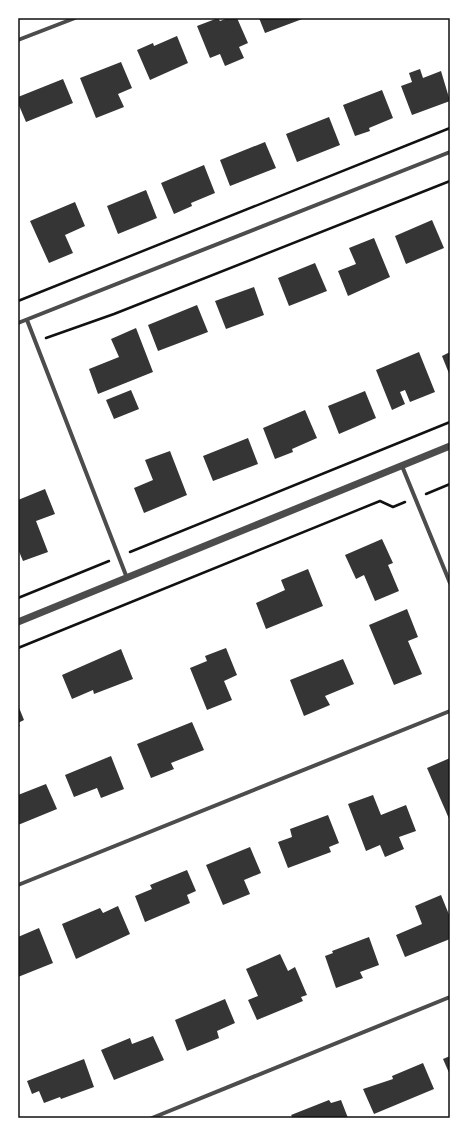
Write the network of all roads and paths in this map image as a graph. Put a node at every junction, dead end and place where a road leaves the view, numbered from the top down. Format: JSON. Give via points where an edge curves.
{"nodes":[{"id":1,"x":75,"y":18,"type":"edge"},
{"id":2,"x":18,"y":40,"type":"edge"},
{"id":3,"x":450,"y":128,"type":"edge"},
{"id":4,"x":450,"y":152,"type":"edge"},
{"id":5,"x":450,"y":181,"type":"edge"},
{"id":6,"x":18,"y":301,"type":"edge"},
{"id":7,"x":27,"y":320,"type":"junction"},
{"id":8,"x":18,"y":323,"type":"edge"},
{"id":9,"x":35,"y":342,"type":"junction"},
{"id":10,"x":450,"y":422,"type":"edge"},
{"id":11,"x":450,"y":446,"type":"edge"},
{"id":12,"x":402,"y":466,"type":"junction"},
{"id":13,"x":450,"y":484,"type":"edge"},
{"id":14,"x":415,"y":498,"type":"junction"},
{"id":15,"x":119,"y":557,"type":"junction"},
{"id":16,"x":127,"y":578,"type":"junction"},
{"id":17,"x":450,"y":583,"type":"edge"},
{"id":18,"x":18,"y":598,"type":"edge"},
{"id":19,"x":18,"y":622,"type":"edge"},
{"id":20,"x":18,"y":648,"type":"edge"},
{"id":21,"x":450,"y":711,"type":"edge"},
{"id":22,"x":18,"y":885,"type":"edge"},
{"id":23,"x":450,"y":997,"type":"edge"},
{"id":24,"x":152,"y":1118,"type":"edge"}],
"edges":[{"from":1,"to":2,"type":"street"},
{"from":3,"to":6,"type":"path"},
{"from":4,"to":7,"type":"street"},
{"from":5,"to":9,"type":"path","via":[[114,314]]},
{"from":7,"to":8,"type":"street"},
{"from":7,"to":9,"type":"street"},
{"from":9,"to":15,"type":"street"},
{"from":10,"to":15,"type":"path"},
{"from":11,"to":12,"type":"street"},
{"from":12,"to":14,"type":"street"},
{"from":12,"to":16,"type":"street"},
{"from":13,"to":14,"type":"path"},
{"from":14,"to":17,"type":"street"},
{"from":14,"to":20,"type":"path","via":[[394,507],[380,501]]},
{"from":15,"to":16,"type":"street"},
{"from":15,"to":18,"type":"path"},
{"from":16,"to":19,"type":"street"},
{"from":21,"to":22,"type":"street"},
{"from":23,"to":24,"type":"street"}]}
